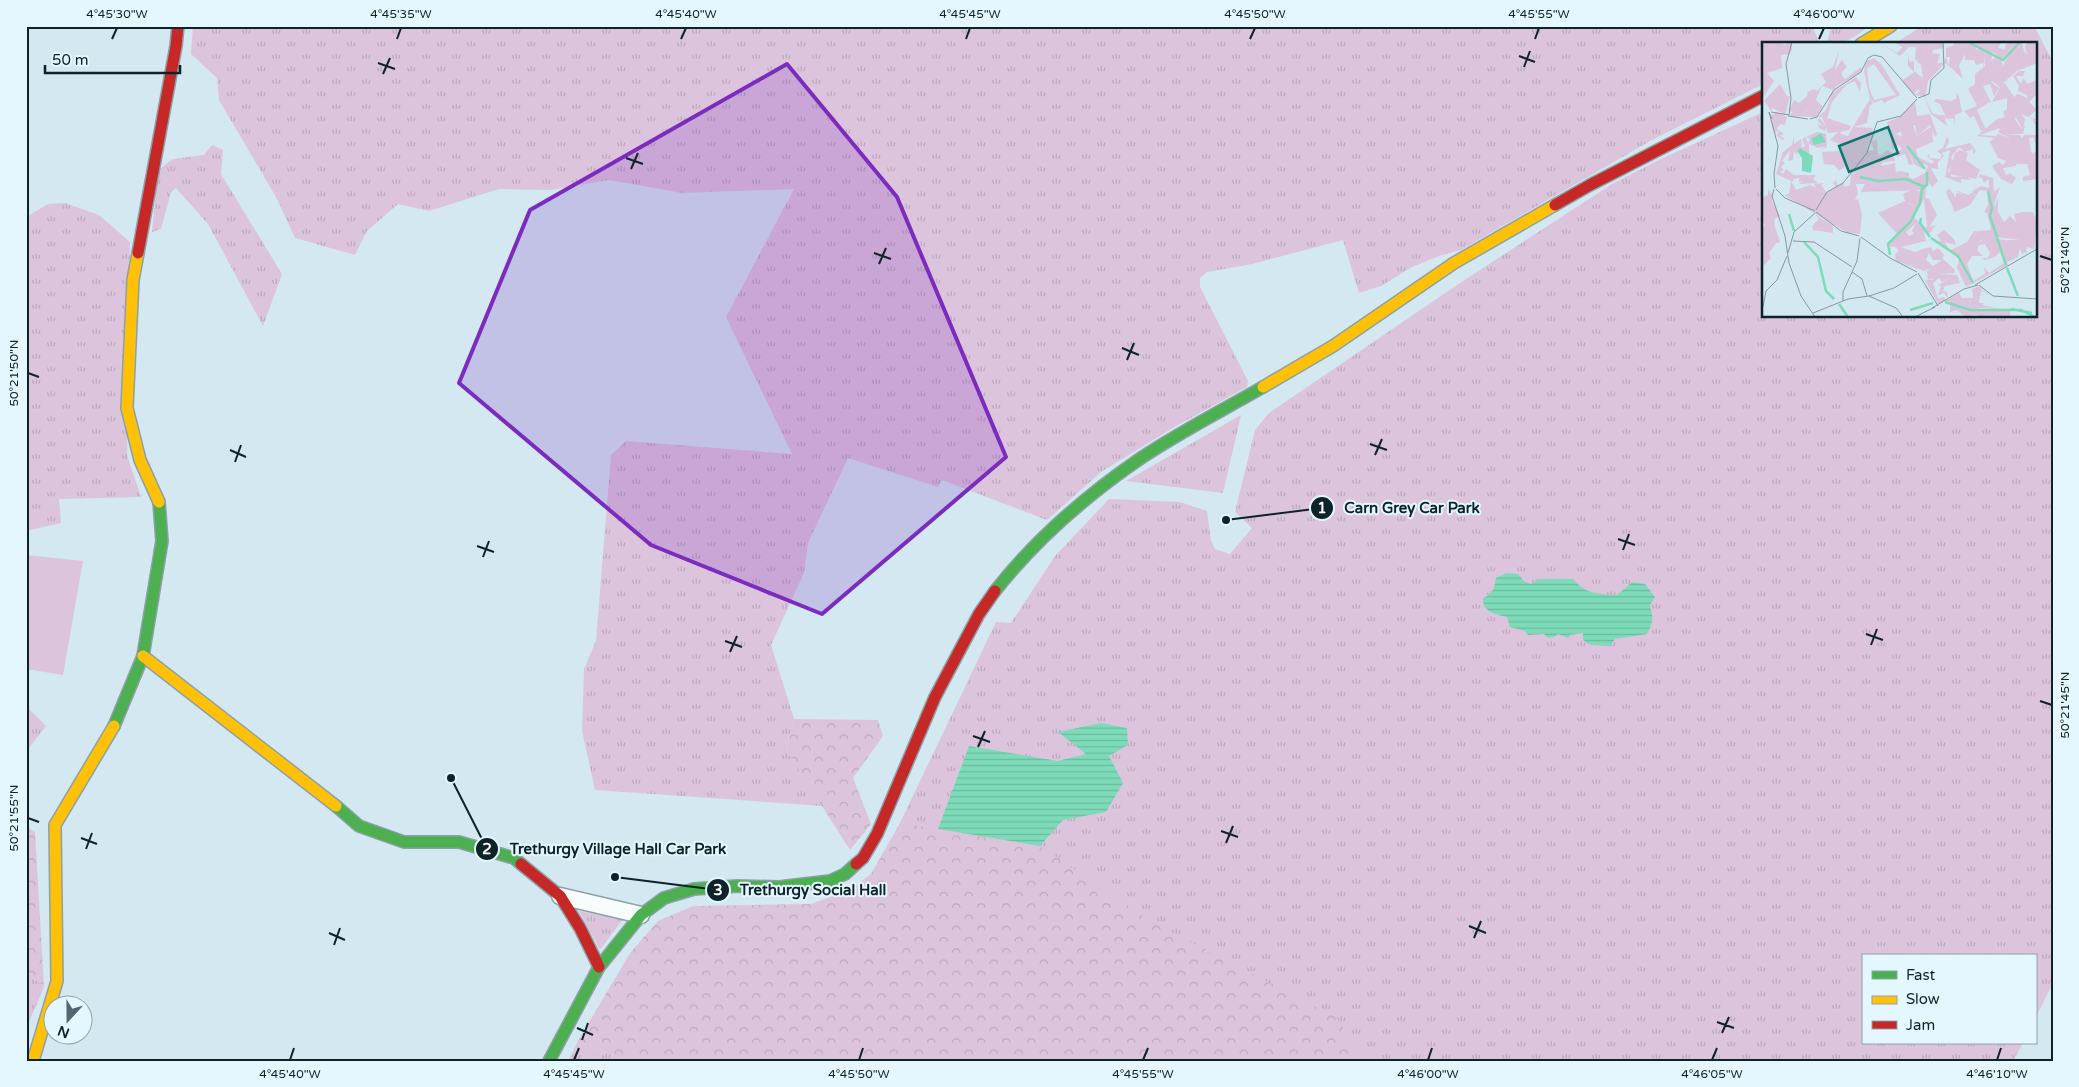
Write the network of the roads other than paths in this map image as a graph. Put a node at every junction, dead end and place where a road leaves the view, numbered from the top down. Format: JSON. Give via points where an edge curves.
{"nodes":[{"id":1,"x":178,"y":26,"type":"edge"},
{"id":2,"x":1891,"y":26,"type":"edge"},
{"id":3,"x":1864,"y":42,"type":"edge"},
{"id":4,"x":1762,"y":97,"type":"edge"},
{"id":5,"x":143,"y":656,"type":"junction"},
{"id":6,"x":560,"y":896,"type":"junction"},
{"id":7,"x":641,"y":916,"type":"junction"},
{"id":8,"x":599,"y":967,"type":"junction"},
{"id":9,"x":32,"y":1061,"type":"edge"},
{"id":10,"x":549,"y":1061,"type":"edge"}],
"edges":[{"from":1,"to":5,"type":"street","via":[[133,280],[127,408],[140,460],[160,505],[162,542]]},
{"from":2,"to":3,"type":"street"},
{"from":4,"to":7,"type":"street","via":[[1590,185],[1454,263],[1332,346],[1143,457],[1100,487],[1047,534],[979,614],[935,697],[878,834],[862,858],[845,874],[811,885],[694,889],[664,898]]},
{"from":5,"to":6,"type":"street","via":[[326,796],[359,826],[404,842],[459,842],[514,858]]},
{"from":5,"to":9,"type":"street","via":[[114,726],[55,825],[57,981]]},
{"from":6,"to":7,"type":"street"},
{"from":6,"to":8,"type":"street"},
{"from":7,"to":8,"type":"street"},
{"from":8,"to":10,"type":"street"}]}
